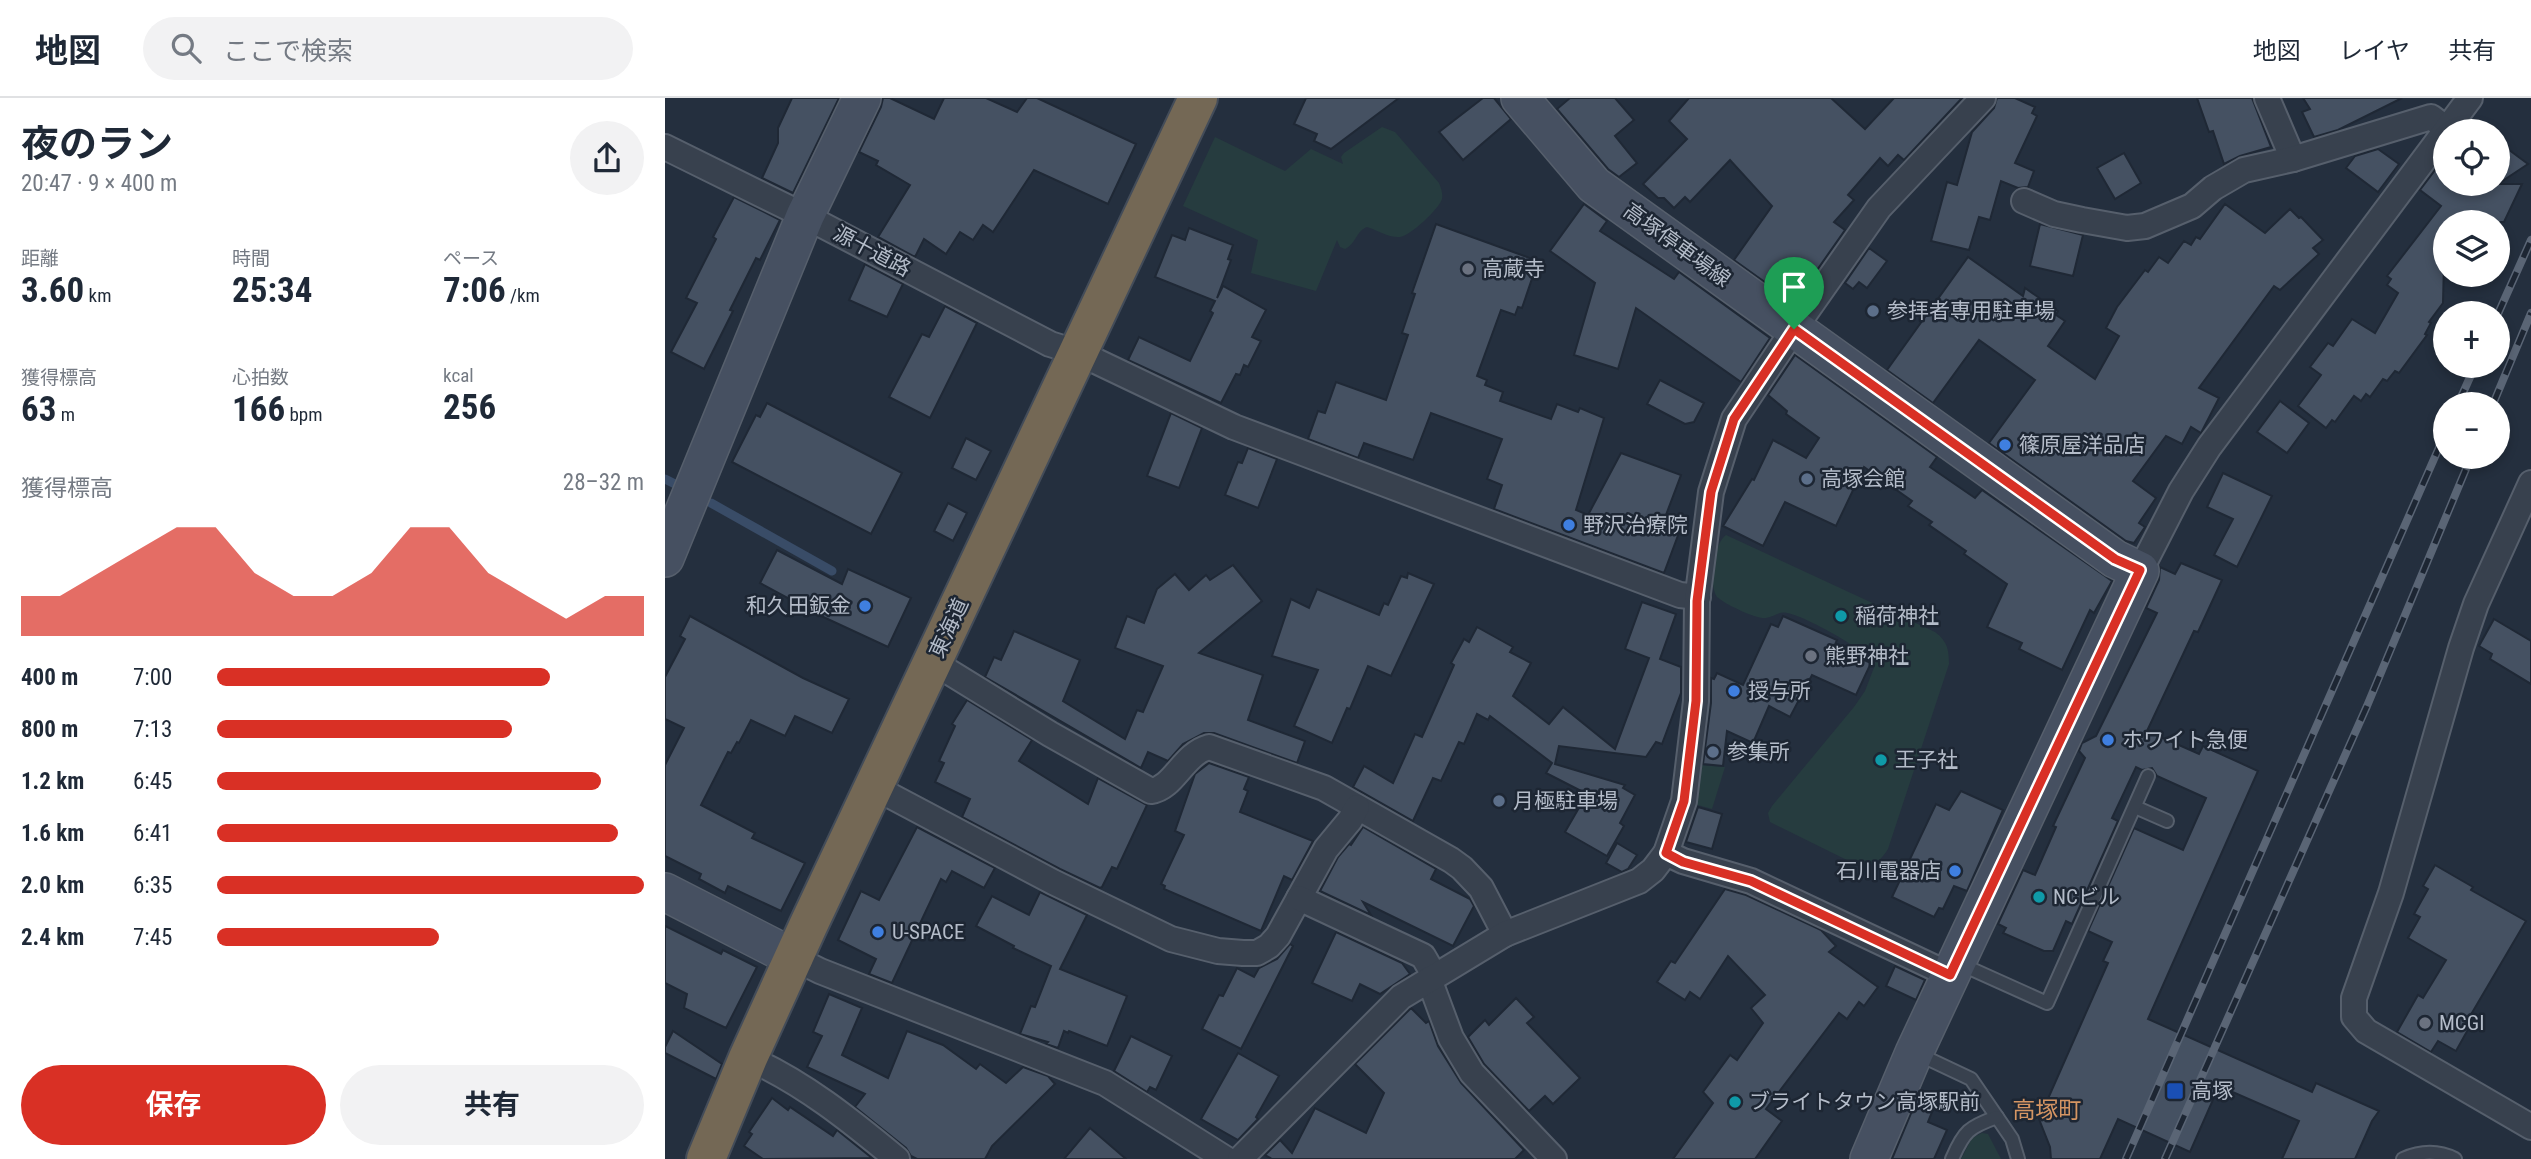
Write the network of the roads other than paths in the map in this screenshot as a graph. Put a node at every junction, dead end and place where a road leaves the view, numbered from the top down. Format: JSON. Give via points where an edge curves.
{"nodes":[{"id":1,"x":862,"y":98,"type":"edge"},
{"id":2,"x":1198,"y":98,"type":"edge"},
{"id":3,"x":1520,"y":98,"type":"edge"},
{"id":4,"x":1983,"y":98,"type":"edge"},
{"id":5,"x":2267,"y":98,"type":"edge"},
{"id":6,"x":2470,"y":98,"type":"edge"},
{"id":7,"x":2434,"y":119,"type":"edge"},
{"id":8,"x":2454,"y":119,"type":"edge"},
{"id":9,"x":665,"y":147,"type":"edge"},
{"id":10,"x":2433,"y":148,"type":"edge"},
{"id":11,"x":2293,"y":159,"type":"junction"},
{"id":12,"x":2024,"y":201,"type":"dead end"},
{"id":13,"x":805,"y":216,"type":"junction"},
{"id":14,"x":1794,"y":329,"type":"junction"},
{"id":15,"x":1079,"y":353,"type":"junction"},
{"id":16,"x":2531,"y":484,"type":"edge"},
{"id":17,"x":665,"y":558,"type":"edge"},
{"id":18,"x":2140,"y":570,"type":"junction"},
{"id":19,"x":1697,"y":597,"type":"junction"},
{"id":20,"x":933,"y":662,"type":"junction"},
{"id":21,"x":2148,"y":776,"type":"dead end"},
{"id":22,"x":874,"y":787,"type":"junction"},
{"id":23,"x":1357,"y":807,"type":"junction"},
{"id":24,"x":2135,"y":807,"type":"junction"},
{"id":25,"x":2167,"y":821,"type":"dead end"},
{"id":26,"x":1666,"y":853,"type":"junction"},
{"id":27,"x":665,"y":892,"type":"edge"},
{"id":28,"x":1299,"y":898,"type":"junction"},
{"id":29,"x":1505,"y":934,"type":"junction"},
{"id":30,"x":794,"y":958,"type":"junction"},
{"id":31,"x":1953,"y":969,"type":"junction"},
{"id":32,"x":1431,"y":977,"type":"junction"},
{"id":33,"x":1914,"y":1053,"type":"junction"},
{"id":34,"x":748,"y":1058,"type":"junction"},
{"id":35,"x":1997,"y":1118,"type":"junction"},
{"id":36,"x":2531,"y":1127,"type":"edge"},
{"id":37,"x":706,"y":1159,"type":"edge"},
{"id":38,"x":897,"y":1159,"type":"edge"},
{"id":39,"x":1226,"y":1159,"type":"edge"},
{"id":40,"x":1240,"y":1159,"type":"edge"},
{"id":41,"x":1554,"y":1159,"type":"edge"},
{"id":42,"x":1869,"y":1159,"type":"edge"},
{"id":43,"x":1951,"y":1159,"type":"edge"},
{"id":44,"x":2018,"y":1159,"type":"edge"},
{"id":45,"x":2403,"y":1159,"type":"edge"},
{"id":46,"x":2455,"y":1159,"type":"edge"}],
"edges":[{"from":1,"to":13,"type":"main road"},
{"from":2,"to":15,"type":"highway","name":"東海道"},
{"from":3,"to":14,"type":"main road","name":"高塚停車場線","via":[[1594,185]]},
{"from":4,"to":14,"type":"street","via":[[1879,208]]},
{"from":5,"to":11,"type":"street"},
{"from":6,"to":8,"type":"street"},
{"from":7,"to":11,"type":"street"},
{"from":9,"to":13,"type":"street","name":"源十道路"},
{"from":10,"to":18,"type":"street","via":[[2209,447]]},
{"from":11,"to":12,"type":"street","via":[[2244,170],[2193,206],[2136,227],[2064,216]]},
{"from":13,"to":15,"type":"street","name":"源十道路","via":[[1050,344]]},
{"from":13,"to":17,"type":"main road"},
{"from":14,"to":18,"type":"main road","name":"高塚停車場線","via":[[2115,559]]},
{"from":14,"to":19,"type":"street","via":[[1743,404],[1728,436],[1711,492]]},
{"from":15,"to":19,"type":"street","name":"源十道路","via":[[1234,427],[1681,595]]},
{"from":15,"to":20,"type":"highway","name":"東海道"},
{"from":16,"to":36,"type":"street","via":[[2476,604],[2391,893],[2354,998],[2354,1017],[2366,1031]]},
{"from":18,"to":31,"type":"main road"},
{"from":19,"to":26,"type":"street","via":[[1696,701],[1685,789]]},
{"from":20,"to":22,"type":"highway","name":"東海道"},
{"from":20,"to":23,"type":"street","via":[[1151,791],[1165,785],[1199,750],[1209,747],[1324,788]]},
{"from":21,"to":24,"type":"lane"},
{"from":22,"to":28,"type":"street","via":[[1053,883],[1195,946],[1257,953],[1278,936]]},
{"from":22,"to":30,"type":"highway","name":"東海道"},
{"from":23,"to":28,"type":"street","via":[[1326,849]]},
{"from":23,"to":29,"type":"street","via":[[1462,868],[1481,888]]},
{"from":24,"to":25,"type":"lane"},
{"from":24,"to":31,"type":"lane","via":[[2047,1003]]},
{"from":26,"to":29,"type":"street","via":[[1639,881]]},
{"from":26,"to":31,"type":"street","via":[[1751,881]]},
{"from":27,"to":30,"type":"main road"},
{"from":28,"to":32,"type":"street","via":[[1423,956]]},
{"from":29,"to":32,"type":"street"},
{"from":30,"to":34,"type":"highway","name":"東海道"},
{"from":30,"to":39,"type":"street","via":[[1105,1083]]},
{"from":31,"to":33,"type":"main road"},
{"from":32,"to":40,"type":"street","via":[[1392,1005]]},
{"from":32,"to":41,"type":"street","via":[[1451,1038],[1472,1073]]},
{"from":33,"to":35,"type":"lane","via":[[1971,1079]]},
{"from":33,"to":42,"type":"main road"},
{"from":34,"to":37,"type":"highway","name":"東海道"},
{"from":34,"to":38,"type":"street","via":[[777,1071]]},
{"from":35,"to":43,"type":"lane","via":[[1966,1131]]},
{"from":35,"to":44,"type":"lane","via":[[2012,1139]]},
{"from":45,"to":46,"type":"lane","via":[[2420,1152]]}]}
